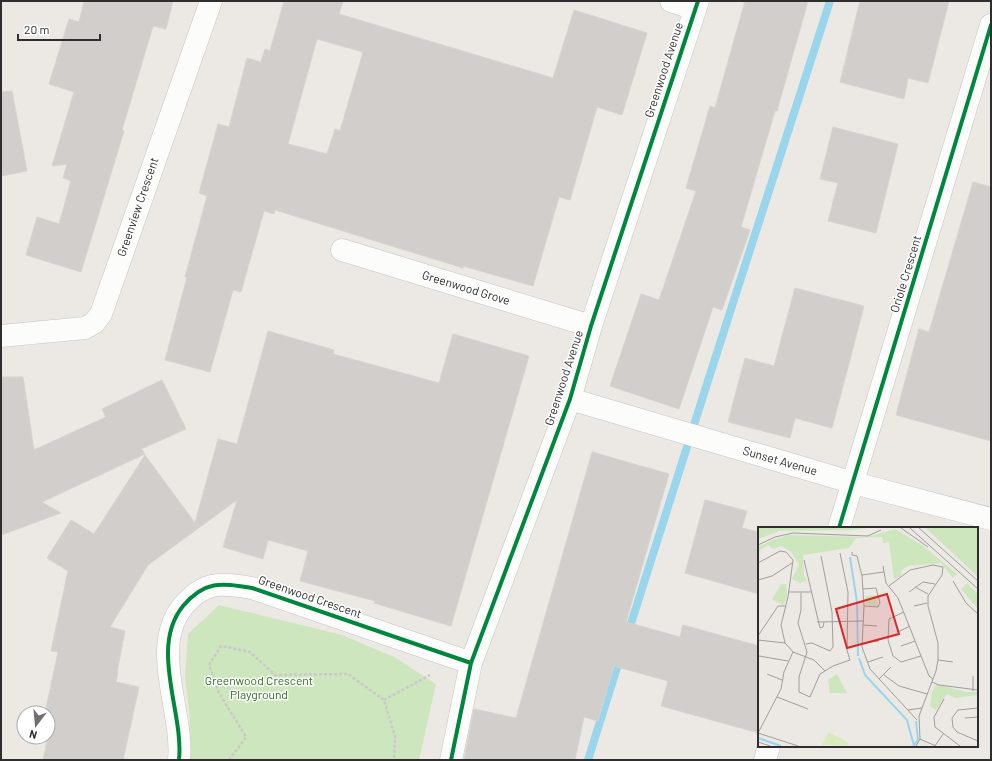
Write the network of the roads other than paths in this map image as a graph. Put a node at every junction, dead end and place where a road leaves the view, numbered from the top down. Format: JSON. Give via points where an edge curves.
{"nodes":[{"id":1,"x":211,"y":1,"type":"edge"},
{"id":2,"x":671,"y":1,"type":"edge"},
{"id":3,"x":696,"y":5,"type":"edge"},
{"id":4,"x":991,"y":25,"type":"edge"},
{"id":5,"x":342,"y":250,"type":"dead end"},
{"id":6,"x":591,"y":326,"type":"junction"},
{"id":7,"x":1,"y":336,"type":"edge"},
{"id":8,"x":570,"y":399,"type":"junction"},
{"id":9,"x":854,"y":483,"type":"junction"},
{"id":10,"x":991,"y":519,"type":"edge"},
{"id":11,"x":839,"y":527,"type":"edge"},
{"id":12,"x":471,"y":662,"type":"junction"},
{"id":13,"x":769,"y":747,"type":"edge"},
{"id":14,"x":179,"y":760,"type":"edge"},
{"id":15,"x":451,"y":760,"type":"edge"},
{"id":16,"x":765,"y":760,"type":"edge"}],
"edges":[{"from":1,"to":7,"type":"street","name":"Greenview Crescent","via":[[101,314],[85,328]]},
{"from":2,"to":3,"type":"street"},
{"from":3,"to":6,"type":"street","name":"Greenwood Avenue"},
{"from":4,"to":9,"type":"street","name":"Oriole Crescent"},
{"from":5,"to":6,"type":"street","name":"Greenwood Grove"},
{"from":6,"to":8,"type":"street","name":"Greenwood Avenue"},
{"from":8,"to":9,"type":"street","name":"Sunset Avenue"},
{"from":8,"to":12,"type":"street","name":"Greenwood Avenue"},
{"from":9,"to":10,"type":"street","name":"Sunset Avenue"},
{"from":9,"to":11,"type":"street","name":"Oriole Crescent"},
{"from":12,"to":14,"type":"street","name":"Greenwood Crescent","via":[[252,588],[227,584],[206,586],[192,596],[178,612],[168,644]]},
{"from":12,"to":15,"type":"street","name":"Greenwood Avenue"},
{"from":13,"to":16,"type":"street"}]}
